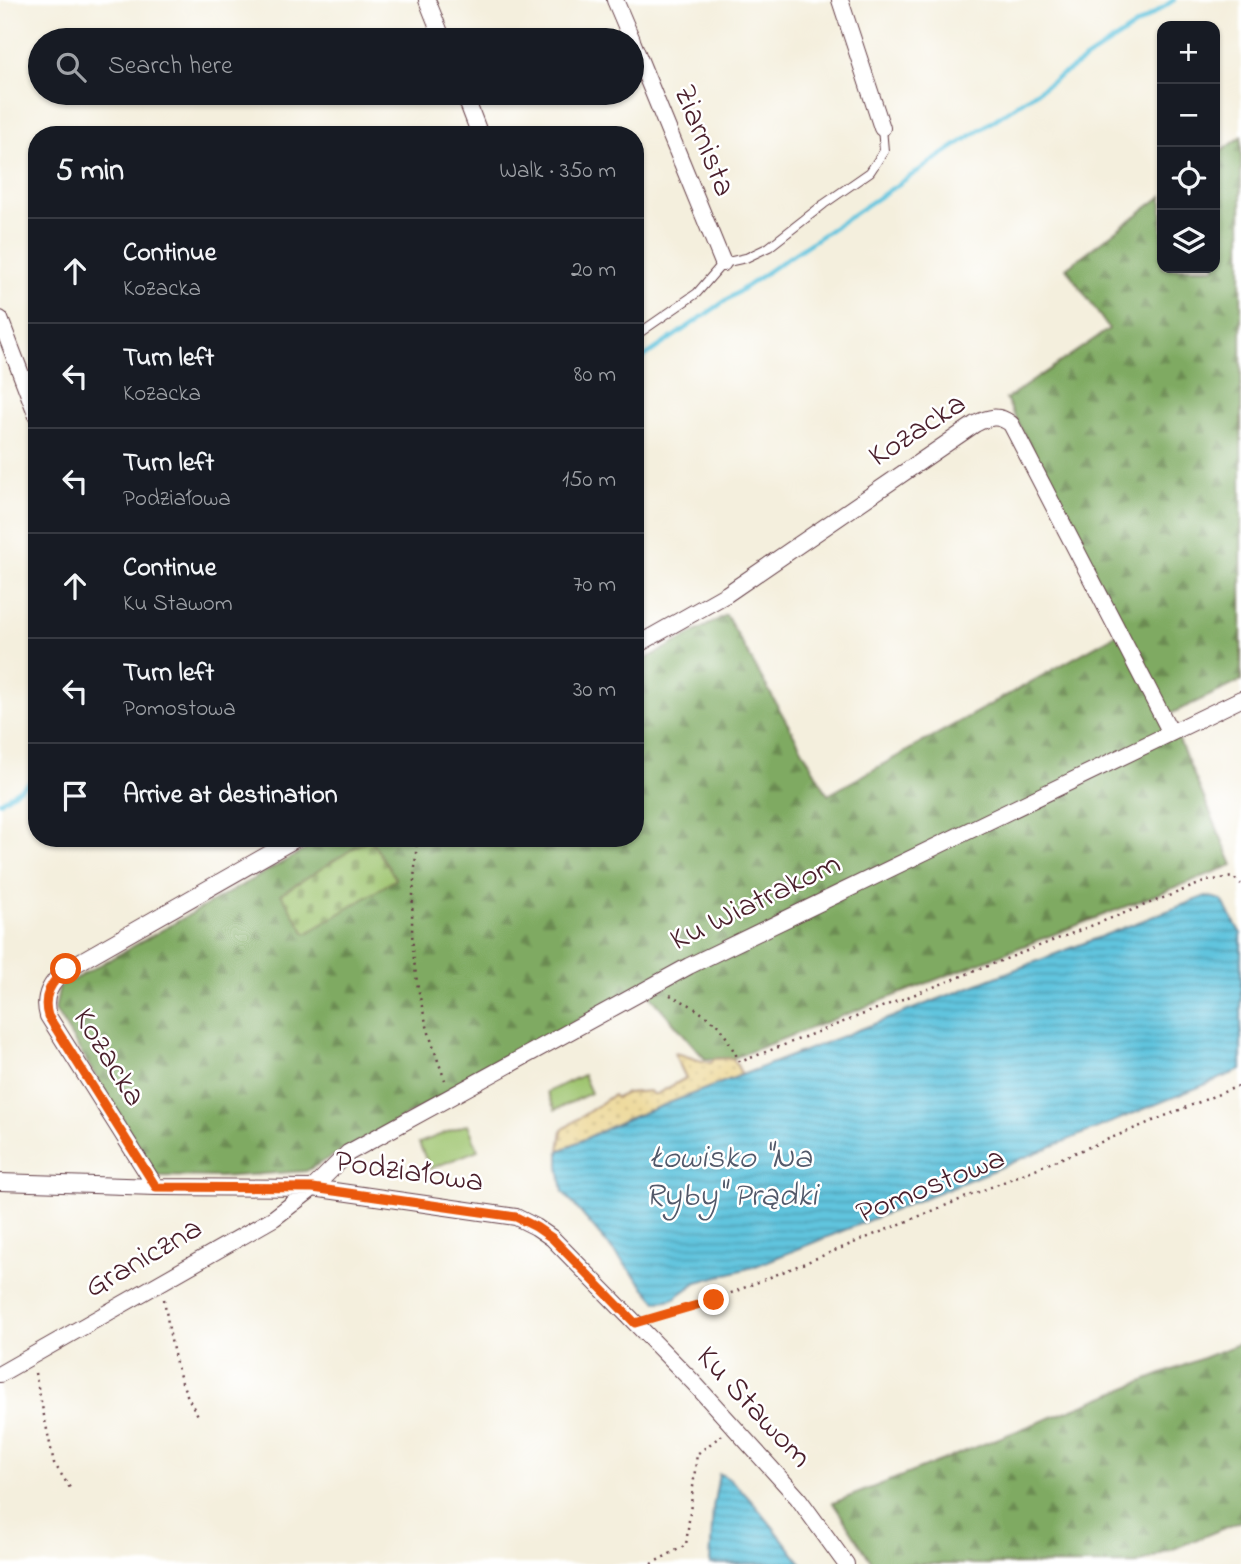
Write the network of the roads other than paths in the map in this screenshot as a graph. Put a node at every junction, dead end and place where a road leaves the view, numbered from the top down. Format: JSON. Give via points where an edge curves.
{"nodes":[{"id":1,"x":427,"y":0,"type":"edge"},
{"id":2,"x":615,"y":0,"type":"edge"},
{"id":3,"x":840,"y":0,"type":"edge"},
{"id":4,"x":438,"y":28,"type":"edge"},
{"id":5,"x":627,"y":28,"type":"edge"},
{"id":6,"x":644,"y":69,"type":"edge"},
{"id":7,"x":469,"y":105,"type":"edge"},
{"id":8,"x":477,"y":126,"type":"edge"},
{"id":9,"x":882,"y":128,"type":"joint"},
{"id":10,"x":723,"y":263,"type":"junction"},
{"id":11,"x":0,"y":319,"type":"edge"},
{"id":12,"x":644,"y":330,"type":"edge"},
{"id":13,"x":28,"y":392,"type":"edge"},
{"id":14,"x":644,"y":641,"type":"edge"},
{"id":15,"x":1241,"y":699,"type":"edge"},
{"id":16,"x":1171,"y":733,"type":"junction"},
{"id":17,"x":281,"y":847,"type":"edge"},
{"id":18,"x":0,"y":1182,"type":"edge"},
{"id":19,"x":156,"y":1187,"type":"junction"},
{"id":20,"x":313,"y":1188,"type":"junction"},
{"id":21,"x":516,"y":1217,"type":"joint"},
{"id":22,"x":0,"y":1374,"type":"edge"},
{"id":23,"x":845,"y":1564,"type":"edge"}],
"edges":[{"from":1,"to":4,"type":"street"},
{"from":2,"to":5,"type":"street","name":"Ziarnista"},
{"from":3,"to":9,"type":"street"},
{"from":6,"to":10,"type":"street","name":"Ziarnista"},
{"from":7,"to":8,"type":"street"},
{"from":9,"to":10,"type":"lane","via":[[884,152],[870,172],[769,247]]},
{"from":10,"to":12,"type":"lane","via":[[697,293]]},
{"from":11,"to":13,"type":"street"},
{"from":14,"to":16,"type":"street","name":"Kozacka","via":[[727,594],[975,424],[1001,417],[1011,424]]},
{"from":15,"to":16,"type":"street","name":"Ku Wiatrakom"},
{"from":16,"to":20,"type":"street","name":"Ku Wiatrakom","via":[[689,966],[348,1153]]},
{"from":17,"to":19,"type":"street","name":"Kozacka","via":[[66,969],[48,990],[48,1016]]},
{"from":18,"to":19,"type":"street","name":"Podziałowa"},
{"from":19,"to":20,"type":"street","name":"Podziałowa"},
{"from":20,"to":21,"type":"street","name":"Podziałowa"},
{"from":20,"to":22,"type":"street","name":"Graniczna","via":[[274,1218]]},
{"from":21,"to":23,"type":"street","name":"Ku Stawom","via":[[552,1238],[635,1323],[798,1498]]}]}
